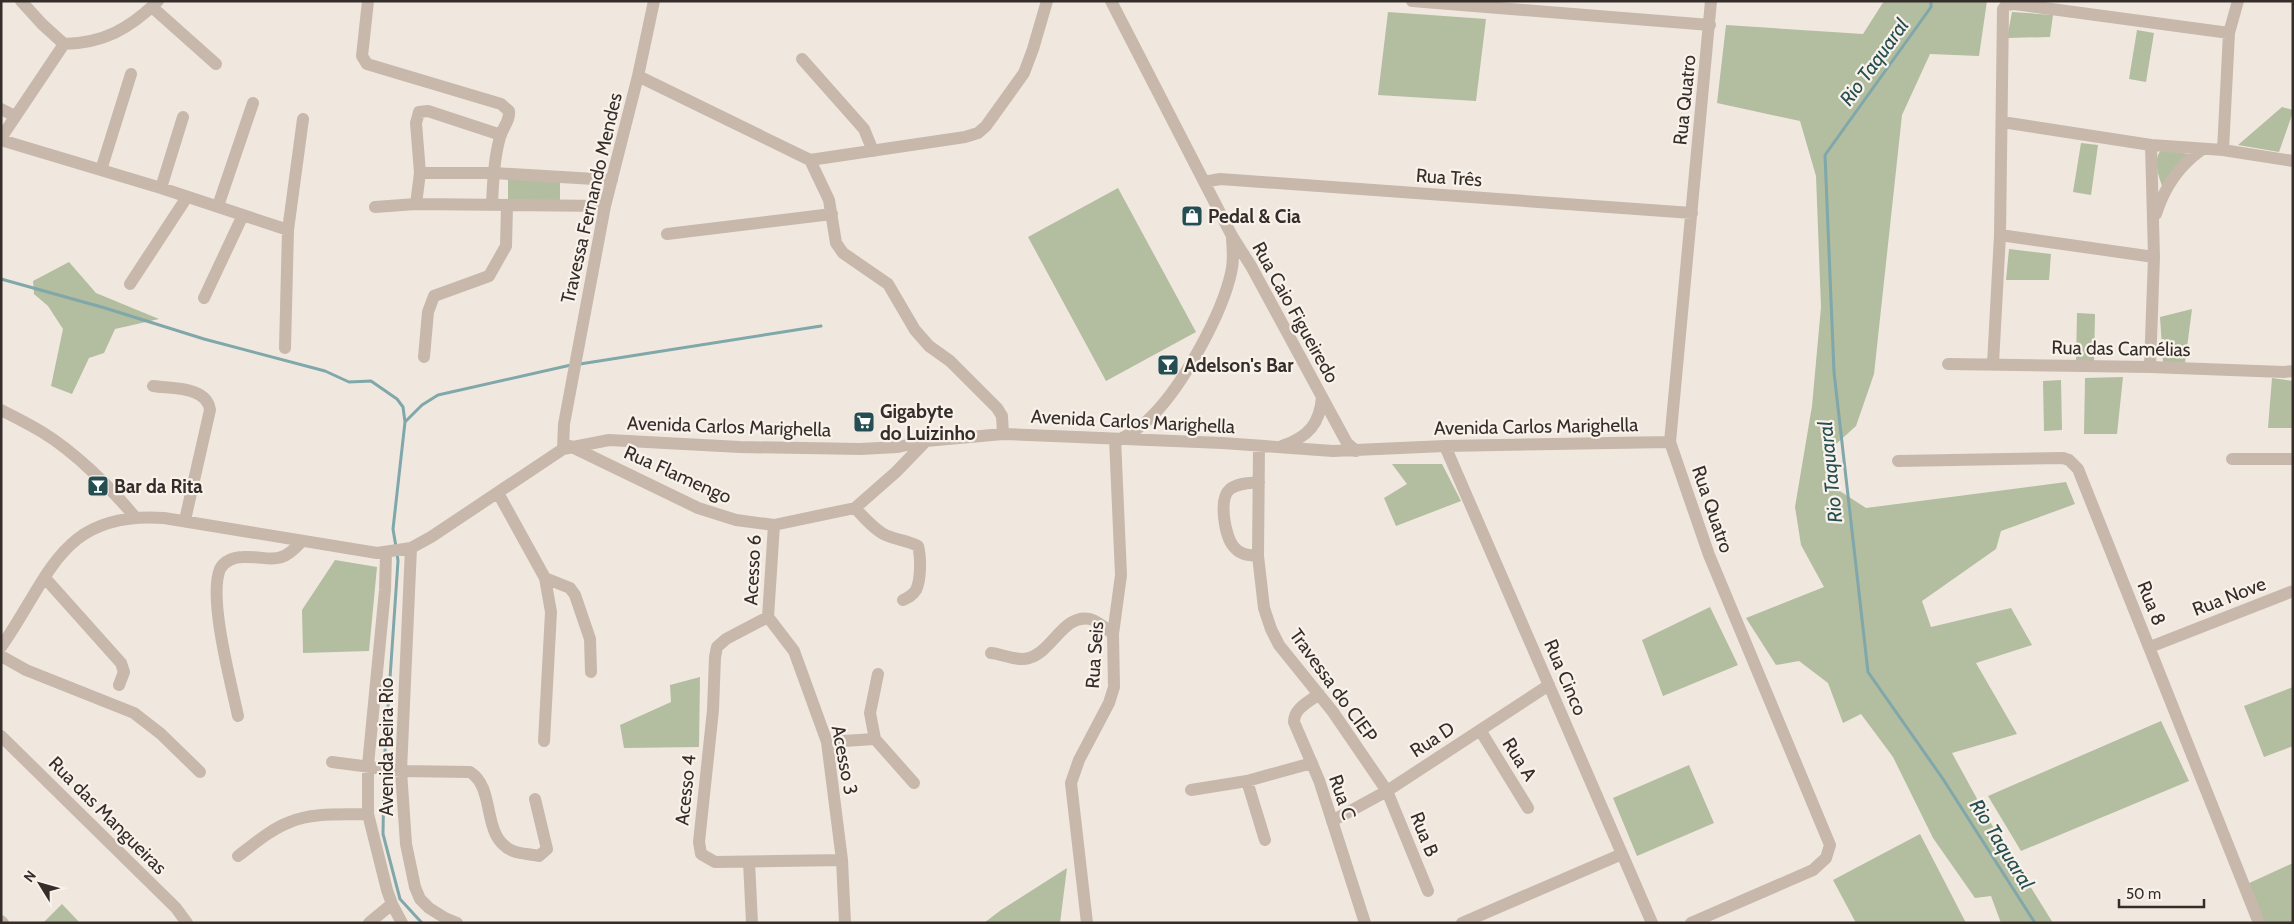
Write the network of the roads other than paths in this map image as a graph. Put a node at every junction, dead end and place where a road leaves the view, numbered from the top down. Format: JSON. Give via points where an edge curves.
{"nodes":[{"id":1,"x":21,"y":1,"type":"edge"},
{"id":2,"x":368,"y":1,"type":"edge"},
{"id":3,"x":654,"y":1,"type":"edge"},
{"id":4,"x":1047,"y":1,"type":"edge"},
{"id":5,"x":1111,"y":1,"type":"edge"},
{"id":6,"x":1412,"y":1,"type":"edge"},
{"id":7,"x":1712,"y":1,"type":"edge"},
{"id":8,"x":2238,"y":1,"type":"edge"},
{"id":9,"x":154,"y":4,"type":"edge"},
{"id":10,"x":1710,"y":25,"type":"junction"},
{"id":11,"x":2229,"y":33,"type":"junction"},
{"id":12,"x":64,"y":44,"type":"junction"},
{"id":13,"x":802,"y":59,"type":"dead end"},
{"id":14,"x":216,"y":64,"type":"dead end"},
{"id":15,"x":131,"y":74,"type":"dead end"},
{"id":16,"x":638,"y":76,"type":"junction"},
{"id":17,"x":253,"y":103,"type":"dead end"},
{"id":18,"x":1,"y":109,"type":"edge"},
{"id":19,"x":15,"y":116,"type":"junction"},
{"id":20,"x":183,"y":116,"type":"dead end"},
{"id":21,"x":303,"y":119,"type":"dead end"},
{"id":22,"x":2002,"y":122,"type":"junction"},
{"id":23,"x":501,"y":135,"type":"junction"},
{"id":24,"x":1,"y":139,"type":"edge"},
{"id":25,"x":2151,"y":146,"type":"junction"},
{"id":26,"x":2202,"y":150,"type":"junction"},
{"id":27,"x":2223,"y":150,"type":"junction"},
{"id":28,"x":873,"y":151,"type":"junction"},
{"id":29,"x":810,"y":160,"type":"junction"},
{"id":30,"x":2293,"y":161,"type":"edge"},
{"id":31,"x":101,"y":170,"type":"junction"},
{"id":32,"x":420,"y":173,"type":"junction"},
{"id":33,"x":493,"y":173,"type":"junction"},
{"id":34,"x":612,"y":180,"type":"junction"},
{"id":35,"x":1204,"y":182,"type":"junction"},
{"id":36,"x":162,"y":188,"type":"junction"},
{"id":37,"x":187,"y":197,"type":"junction"},
{"id":38,"x":416,"y":204,"type":"junction"},
{"id":39,"x":492,"y":204,"type":"junction"},
{"id":40,"x":507,"y":205,"type":"junction"},
{"id":41,"x":218,"y":206,"type":"junction"},
{"id":42,"x":605,"y":206,"type":"junction"},
{"id":43,"x":375,"y":207,"type":"dead end"},
{"id":44,"x":1692,"y":212,"type":"junction"},
{"id":45,"x":832,"y":214,"type":"junction"},
{"id":46,"x":243,"y":216,"type":"junction"},
{"id":47,"x":2154,"y":221,"type":"junction"},
{"id":48,"x":288,"y":230,"type":"junction"},
{"id":49,"x":667,"y":234,"type":"dead end"},
{"id":50,"x":1232,"y":236,"type":"junction"},
{"id":51,"x":2000,"y":236,"type":"junction"},
{"id":52,"x":2154,"y":257,"type":"junction"},
{"id":53,"x":1233,"y":266,"type":"junction"},
{"id":54,"x":1251,"y":266,"type":"junction"},
{"id":55,"x":130,"y":284,"type":"dead end"},
{"id":56,"x":204,"y":298,"type":"dead end"},
{"id":57,"x":285,"y":348,"type":"dead end"},
{"id":58,"x":424,"y":357,"type":"dead end"},
{"id":59,"x":1948,"y":364,"type":"dead end"},
{"id":60,"x":1993,"y":364,"type":"junction"},
{"id":61,"x":2150,"y":367,"type":"junction"},
{"id":62,"x":2293,"y":371,"type":"edge"},
{"id":63,"x":153,"y":386,"type":"dead end"},
{"id":64,"x":1322,"y":396,"type":"junction"},
{"id":65,"x":1,"y":410,"type":"edge"},
{"id":66,"x":1153,"y":416,"type":"junction"},
{"id":67,"x":1004,"y":434,"type":"junction"},
{"id":68,"x":1117,"y":440,"type":"junction"},
{"id":69,"x":926,"y":441,"type":"junction"},
{"id":70,"x":1160,"y":441,"type":"junction"},
{"id":71,"x":1670,"y":442,"type":"junction"},
{"id":72,"x":1259,"y":446,"type":"junction"},
{"id":73,"x":1445,"y":446,"type":"junction"},
{"id":74,"x":566,"y":447,"type":"junction"},
{"id":75,"x":1280,"y":447,"type":"junction"},
{"id":76,"x":1356,"y":451,"type":"junction"},
{"id":77,"x":2232,"y":459,"type":"dead end"},
{"id":78,"x":2293,"y":459,"type":"edge"},
{"id":79,"x":1898,"y":461,"type":"dead end"},
{"id":80,"x":1259,"y":482,"type":"junction"},
{"id":81,"x":498,"y":493,"type":"junction"},
{"id":82,"x":855,"y":508,"type":"junction"},
{"id":83,"x":135,"y":517,"type":"junction"},
{"id":84,"x":185,"y":520,"type":"junction"},
{"id":85,"x":774,"y":525,"type":"junction"},
{"id":86,"x":301,"y":542,"type":"junction"},
{"id":87,"x":397,"y":551,"type":"junction"},
{"id":88,"x":1258,"y":556,"type":"junction"},
{"id":89,"x":45,"y":578,"type":"junction"},
{"id":90,"x":545,"y":578,"type":"junction"},
{"id":91,"x":2293,"y":591,"type":"edge"},
{"id":92,"x":904,"y":600,"type":"dead end"},
{"id":93,"x":768,"y":617,"type":"junction"},
{"id":94,"x":1113,"y":634,"type":"junction"},
{"id":95,"x":1,"y":647,"type":"edge"},
{"id":96,"x":2150,"y":647,"type":"junction"},
{"id":97,"x":991,"y":653,"type":"dead end"},
{"id":98,"x":1,"y":656,"type":"edge"},
{"id":99,"x":591,"y":672,"type":"dead end"},
{"id":100,"x":878,"y":674,"type":"dead end"},
{"id":101,"x":119,"y":685,"type":"dead end"},
{"id":102,"x":1549,"y":685,"type":"junction"},
{"id":103,"x":1319,"y":694,"type":"junction"},
{"id":104,"x":238,"y":716,"type":"dead end"},
{"id":105,"x":1480,"y":730,"type":"junction"},
{"id":106,"x":1,"y":736,"type":"edge"},
{"id":107,"x":874,"y":740,"type":"junction"},
{"id":108,"x":544,"y":741,"type":"dead end"},
{"id":109,"x":827,"y":742,"type":"junction"},
{"id":110,"x":332,"y":762,"type":"dead end"},
{"id":111,"x":1312,"y":763,"type":"junction"},
{"id":112,"x":368,"y":765,"type":"junction"},
{"id":113,"x":401,"y":770,"type":"junction"},
{"id":114,"x":200,"y":772,"type":"dead end"},
{"id":115,"x":1247,"y":781,"type":"junction"},
{"id":116,"x":914,"y":783,"type":"dead end"},
{"id":117,"x":1191,"y":790,"type":"dead end"},
{"id":118,"x":1387,"y":791,"type":"junction"},
{"id":119,"x":535,"y":799,"type":"dead end"},
{"id":120,"x":1528,"y":808,"type":"dead end"},
{"id":121,"x":368,"y":814,"type":"junction"},
{"id":122,"x":1332,"y":821,"type":"junction"},
{"id":123,"x":1265,"y":840,"type":"dead end"},
{"id":124,"x":1622,"y":854,"type":"junction"},
{"id":125,"x":238,"y":856,"type":"dead end"},
{"id":126,"x":842,"y":860,"type":"junction"},
{"id":127,"x":749,"y":862,"type":"junction"},
{"id":128,"x":1428,"y":891,"type":"dead end"},
{"id":129,"x":392,"y":904,"type":"junction"},
{"id":130,"x":187,"y":923,"type":"edge"},
{"id":131,"x":369,"y":923,"type":"edge"},
{"id":132,"x":402,"y":923,"type":"edge"},
{"id":133,"x":457,"y":923,"type":"edge"},
{"id":134,"x":752,"y":923,"type":"edge"},
{"id":135,"x":845,"y":923,"type":"edge"},
{"id":136,"x":1087,"y":923,"type":"edge"},
{"id":137,"x":1365,"y":923,"type":"edge"},
{"id":138,"x":1462,"y":923,"type":"edge"},
{"id":139,"x":1652,"y":923,"type":"edge"},
{"id":140,"x":1690,"y":923,"type":"edge"},
{"id":141,"x":2258,"y":923,"type":"edge"}],
"edges":[{"from":1,"to":12,"type":"street"},
{"from":2,"to":23,"type":"street","via":[[362,56],[367,64],[500,104],[510,115]]},
{"from":3,"to":16,"type":"street"},
{"from":4,"to":28,"type":"street","via":[[1024,73],[986,126],[965,137]]},
{"from":5,"to":35,"type":"street","name":"Rua Caio Figueiredo"},
{"from":6,"to":10,"type":"street"},
{"from":7,"to":10,"type":"street","name":"Rua Quatro"},
{"from":8,"to":11,"type":"street"},
{"from":9,"to":12,"type":"street","via":[[117,33],[96,40]]},
{"from":9,"to":14,"type":"street"},
{"from":10,"to":44,"type":"street","name":"Rua Quatro"},
{"from":11,"to":22,"type":"street","via":[[2014,4],[2006,6],[2002,13]]},
{"from":11,"to":27,"type":"street"},
{"from":12,"to":19,"type":"street"},
{"from":13,"to":28,"type":"street","via":[[864,129]]},
{"from":15,"to":31,"type":"street"},
{"from":16,"to":29,"type":"street","name":"Travessa Fernando Mendes"},
{"from":16,"to":34,"type":"street","name":"Travessa Fernando Mendes"},
{"from":17,"to":41,"type":"street"},
{"from":18,"to":19,"type":"street"},
{"from":19,"to":24,"type":"street"},
{"from":20,"to":36,"type":"street"},
{"from":21,"to":48,"type":"street"},
{"from":22,"to":25,"type":"street"},
{"from":22,"to":51,"type":"street"},
{"from":23,"to":32,"type":"street","via":[[428,111],[419,112],[416,123]]},
{"from":23,"to":33,"type":"street"},
{"from":24,"to":31,"type":"street"},
{"from":25,"to":26,"type":"street"},
{"from":25,"to":47,"type":"street"},
{"from":26,"to":27,"type":"street"},
{"from":26,"to":47,"type":"street","via":[[2170,183]]},
{"from":27,"to":30,"type":"street"},
{"from":28,"to":29,"type":"street"},
{"from":29,"to":45,"type":"street","via":[[829,200]]},
{"from":31,"to":36,"type":"street"},
{"from":32,"to":33,"type":"street"},
{"from":32,"to":38,"type":"street"},
{"from":33,"to":34,"type":"street"},
{"from":33,"to":39,"type":"street"},
{"from":34,"to":42,"type":"street","name":"Travessa Fernando Mendes"},
{"from":35,"to":44,"type":"street","name":"Rua Três","via":[[1220,179]]},
{"from":35,"to":50,"type":"street","name":"Rua Caio Figueiredo"},
{"from":36,"to":37,"type":"street"},
{"from":37,"to":41,"type":"street"},
{"from":37,"to":55,"type":"street"},
{"from":38,"to":39,"type":"street"},
{"from":38,"to":43,"type":"street"},
{"from":39,"to":40,"type":"street"},
{"from":40,"to":42,"type":"street"},
{"from":40,"to":58,"type":"street","via":[[506,246],[489,276],[434,296],[428,312]]},
{"from":41,"to":46,"type":"street"},
{"from":42,"to":74,"type":"street","name":"Travessa Fernando Mendes","via":[[564,424]]},
{"from":44,"to":71,"type":"street","name":"Rua Quatro"},
{"from":45,"to":49,"type":"street"},
{"from":45,"to":67,"type":"street","via":[[836,242],[843,253],[888,284],[915,330],[929,346],[950,361],[997,408],[1002,416]]},
{"from":46,"to":48,"type":"street"},
{"from":46,"to":56,"type":"street"},
{"from":47,"to":52,"type":"street"},
{"from":48,"to":57,"type":"street"},
{"from":50,"to":53,"type":"street"},
{"from":50,"to":54,"type":"street","name":"Rua Caio Figueiredo"},
{"from":51,"to":52,"type":"street"},
{"from":51,"to":60,"type":"street"},
{"from":52,"to":61,"type":"street"},
{"from":53,"to":54,"type":"street","via":[[1240,263]]},
{"from":53,"to":66,"type":"street","via":[[1225,295],[1209,330],[1177,385]]},
{"from":54,"to":64,"type":"street","name":"Rua Caio Figueiredo"},
{"from":59,"to":60,"type":"street","name":"Rua das Camélias"},
{"from":60,"to":61,"type":"street","name":"Rua das Camélias"},
{"from":61,"to":62,"type":"street","name":"Rua das Camélias"},
{"from":63,"to":84,"type":"street","via":[[195,392],[209,402],[210,410]]},
{"from":64,"to":75,"type":"street","via":[[1320,413],[1313,428],[1301,438]]},
{"from":64,"to":76,"type":"street","name":"Rua Caio Figueiredo","via":[[1348,443]]},
{"from":65,"to":83,"type":"street","via":[[61,446],[121,500]]},
{"from":66,"to":68,"type":"street"},
{"from":66,"to":70,"type":"street","via":[[1152,427]]},
{"from":67,"to":68,"type":"street","name":"Avenida Carlos Marighella"},
{"from":67,"to":69,"type":"street","name":"Avenida Carlos Marighella"},
{"from":68,"to":70,"type":"street","name":"Avenida Carlos Marighella"},
{"from":68,"to":94,"type":"street","name":"Rua Seis","via":[[1121,575]]},
{"from":69,"to":74,"type":"street","name":"Avenida Carlos Marighella","via":[[898,447],[860,449],[609,440]]},
{"from":69,"to":82,"type":"street","name":"Rua Flamengo"},
{"from":70,"to":72,"type":"street","name":"Avenida Carlos Marighella"},
{"from":71,"to":73,"type":"street","name":"Avenida Carlos Marighella"},
{"from":71,"to":140,"type":"street","name":"Rua Quatro","via":[[1709,555],[1830,845],[1826,858],[1813,870]]},
{"from":72,"to":75,"type":"street","name":"Avenida Carlos Marighella"},
{"from":72,"to":80,"type":"street","name":"Travessa do CIEP"},
{"from":73,"to":76,"type":"street","name":"Avenida Carlos Marighella"},
{"from":73,"to":102,"type":"street","name":"Rua Cinco"},
{"from":74,"to":81,"type":"street","name":"Avenida Carlos Marighella"},
{"from":74,"to":85,"type":"street","name":"Rua Flamengo","via":[[698,508],[736,520]]},
{"from":75,"to":76,"type":"street","name":"Avenida Carlos Marighella"},
{"from":77,"to":78,"type":"street"},
{"from":79,"to":96,"type":"street","name":"Rua 8","via":[[2069,460],[2078,469]]},
{"from":80,"to":88,"type":"street","name":"Travessa do CIEP"},
{"from":80,"to":88,"type":"street","via":[[1236,485],[1227,491],[1223,505],[1227,538],[1244,555]]},
{"from":81,"to":87,"type":"street","name":"Avenida Carlos Marighella","via":[[431,537]]},
{"from":81,"to":90,"type":"street"},
{"from":82,"to":85,"type":"street","name":"Rua Flamengo"},
{"from":82,"to":92,"type":"street","via":[[887,536],[918,546],[917,588]]},
{"from":83,"to":84,"type":"street"},
{"from":83,"to":89,"type":"street","via":[[108,522],[86,531],[66,548]]},
{"from":84,"to":86,"type":"street"},
{"from":85,"to":93,"type":"street","name":"Acesso 6"},
{"from":86,"to":87,"type":"street"},
{"from":86,"to":104,"type":"street","via":[[291,554],[278,559],[242,557],[227,560],[221,568],[217,584],[219,626]]},
{"from":87,"to":112,"type":"street","name":"Avenida Beira Rio","via":[[385,590]]},
{"from":87,"to":113,"type":"street","name":"Avenida Beira Rio"},
{"from":88,"to":103,"type":"street","name":"Travessa do CIEP","via":[[1264,608],[1271,629],[1279,645]]},
{"from":89,"to":95,"type":"street"},
{"from":89,"to":101,"type":"street","via":[[121,663],[124,672]]},
{"from":90,"to":99,"type":"street","via":[[570,588],[575,595],[590,639]]},
{"from":90,"to":108,"type":"street","via":[[551,612]]},
{"from":91,"to":96,"type":"street","name":"Rua Nove"},
{"from":93,"to":109,"type":"street","name":"Acesso 3","via":[[794,651]]},
{"from":93,"to":127,"type":"street","name":"Acesso 4","via":[[726,638],[717,647],[699,842],[701,854],[714,862]]},
{"from":94,"to":97,"type":"street","via":[[1090,619],[1077,620],[1030,658]]},
{"from":94,"to":136,"type":"street","name":"Rua Seis","via":[[1114,687],[1071,783]]},
{"from":96,"to":141,"type":"street","name":"Rua 8"},
{"from":98,"to":114,"type":"street","via":[[26,670],[134,713]]},
{"from":100,"to":107,"type":"street","via":[[870,713]]},
{"from":102,"to":105,"type":"street","name":"Rua D"},
{"from":102,"to":124,"type":"street","name":"Rua Cinco"},
{"from":103,"to":111,"type":"street","name":"Rua C","via":[[1294,716]]},
{"from":103,"to":118,"type":"street","name":"Travessa do CIEP"},
{"from":105,"to":118,"type":"street","name":"Rua D"},
{"from":105,"to":120,"type":"street","name":"Rua A"},
{"from":106,"to":130,"type":"street","name":"Rua das Mangueiras","via":[[176,908]]},
{"from":107,"to":109,"type":"street"},
{"from":107,"to":116,"type":"street"},
{"from":109,"to":126,"type":"street","name":"Acesso 3"},
{"from":110,"to":112,"type":"street"},
{"from":111,"to":115,"type":"street"},
{"from":111,"to":122,"type":"street","name":"Rua C"},
{"from":112,"to":113,"type":"street"},
{"from":112,"to":121,"type":"street","name":"Avenida Beira Rio"},
{"from":113,"to":119,"type":"street","via":[[470,772],[481,783],[495,833],[502,845],[513,851],[540,856],[547,849]]},
{"from":113,"to":133,"type":"street","name":"Avenida Beira Rio","via":[[406,844],[415,888],[428,908]]},
{"from":115,"to":117,"type":"street"},
{"from":115,"to":123,"type":"street"},
{"from":118,"to":122,"type":"street","name":"Rua D"},
{"from":118,"to":128,"type":"street","name":"Rua B"},
{"from":121,"to":125,"type":"street","via":[[308,816],[270,833]]},
{"from":121,"to":129,"type":"street","name":"Avenida Beira Rio"},
{"from":122,"to":137,"type":"street","name":"Rua C"},
{"from":124,"to":138,"type":"street"},
{"from":124,"to":139,"type":"street","name":"Rua Cinco"},
{"from":126,"to":127,"type":"street","name":"Acesso 4"},
{"from":126,"to":135,"type":"street","name":"Acesso 3"},
{"from":127,"to":134,"type":"street"},
{"from":129,"to":131,"type":"street"},
{"from":129,"to":132,"type":"street","name":"Avenida Beira Rio"}]}
